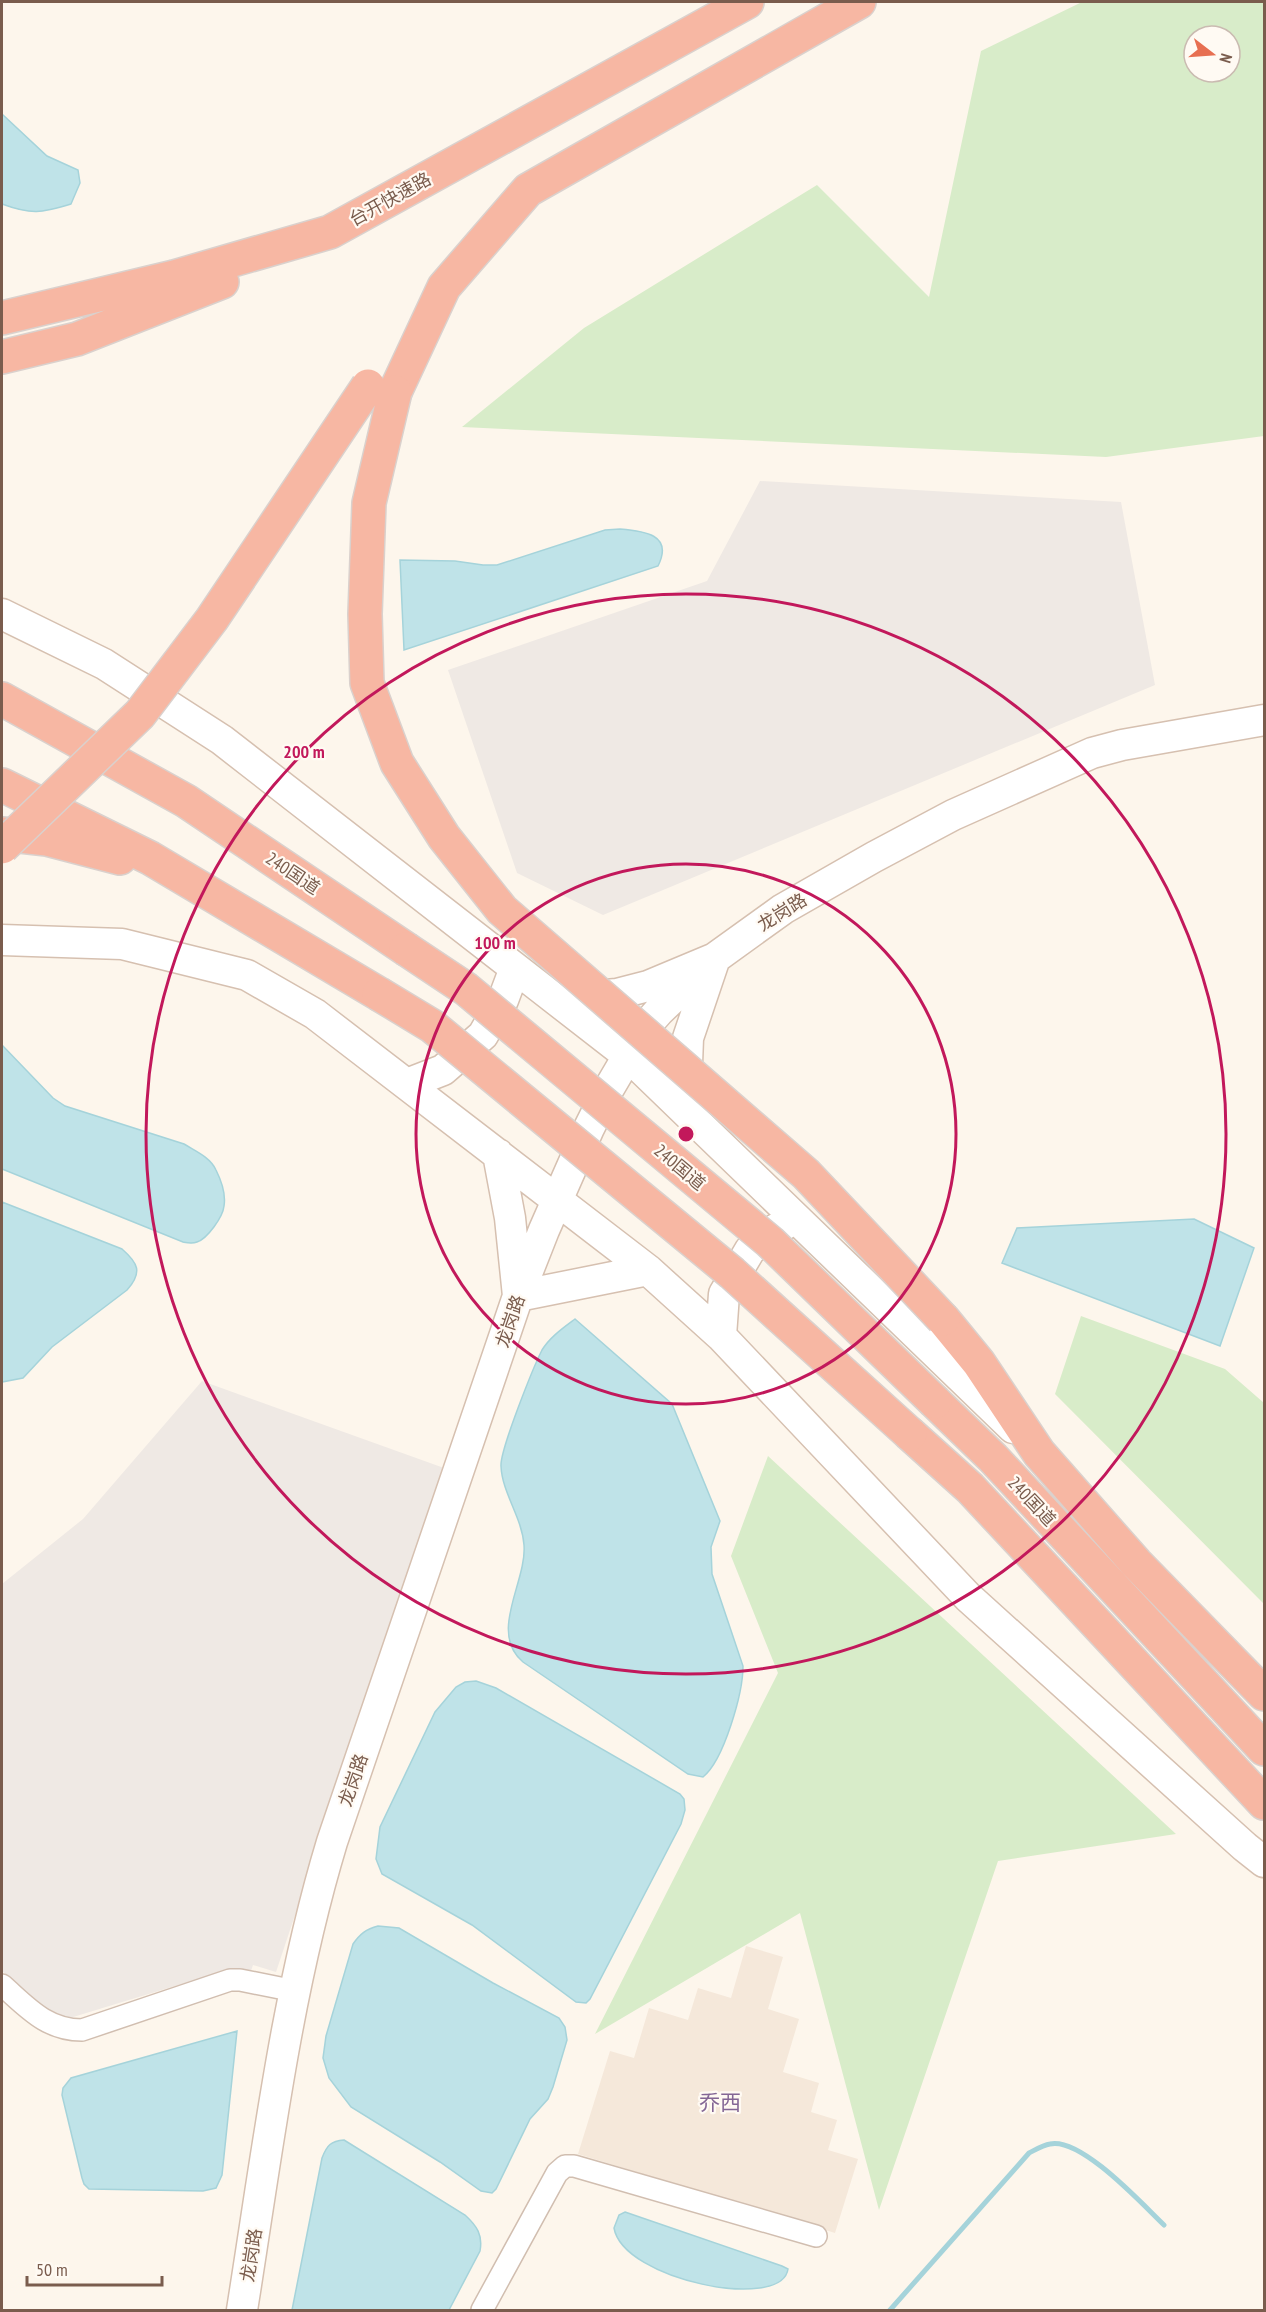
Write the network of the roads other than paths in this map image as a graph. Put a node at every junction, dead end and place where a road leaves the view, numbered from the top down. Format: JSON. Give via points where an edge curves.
{"nodes":[{"id":1,"x":747,"y":2,"type":"edge"},
{"id":2,"x":859,"y":2,"type":"edge"},
{"id":3,"x":330,"y":232,"type":"junction"},
{"id":4,"x":2,"y":318,"type":"edge"},
{"id":5,"x":2,"y":357,"type":"edge"},
{"id":6,"x":382,"y":389,"type":"junction"},
{"id":7,"x":2,"y":614,"type":"edge"},
{"id":8,"x":2,"y":699,"type":"edge"},
{"id":9,"x":1264,"y":720,"type":"edge"},
{"id":10,"x":2,"y":785,"type":"edge"},
{"id":11,"x":2,"y":834,"type":"edge"},
{"id":12,"x":2,"y":847,"type":"edge"},
{"id":13,"x":174,"y":873,"type":"junction"},
{"id":14,"x":6,"y":940,"type":"edge"},
{"id":15,"x":715,"y":957,"type":"junction"},
{"id":16,"x":516,"y":968,"type":"junction"},
{"id":17,"x":555,"y":999,"type":"junction"},
{"id":18,"x":627,"y":1055,"type":"junction"},
{"id":19,"x":407,"y":1084,"type":"junction"},
{"id":20,"x":691,"y":1116,"type":"junction"},
{"id":21,"x":498,"y":1154,"type":"junction"},
{"id":22,"x":557,"y":1200,"type":"junction"},
{"id":23,"x":798,"y":1220,"type":"junction"},
{"id":24,"x":648,"y":1270,"type":"junction"},
{"id":25,"x":518,"y":1296,"type":"junction"},
{"id":26,"x":721,"y":1336,"type":"junction"},
{"id":27,"x":1039,"y":1453,"type":"junction"},
{"id":28,"x":1264,"y":1694,"type":"edge"},
{"id":29,"x":1264,"y":1749,"type":"edge"},
{"id":30,"x":1264,"y":1803,"type":"edge"},
{"id":31,"x":1264,"y":1862,"type":"edge"},
{"id":32,"x":2,"y":1985,"type":"edge"},
{"id":33,"x":295,"y":1991,"type":"junction"},
{"id":34,"x":816,"y":2236,"type":"dead end"},
{"id":35,"x":242,"y":2310,"type":"edge"},
{"id":36,"x":482,"y":2310,"type":"edge"}],
"edges":[{"from":1,"to":3,"type":"highway","name":"台开快速路"},
{"from":2,"to":6,"type":"highway","via":[[528,190],[444,287]]},
{"from":3,"to":4,"type":"highway","name":"台开快速路","via":[[174,277]]},
{"from":3,"to":5,"type":"highway","via":[[215,285],[77,339]]},
{"from":6,"to":12,"type":"highway","bridge":true,"via":[[140,714]]},
{"from":6,"to":27,"type":"highway","bridge":true,"via":[[369,503],[367,683],[397,763],[444,837],[502,910],[806,1174],[943,1319],[979,1363]]},
{"from":7,"to":16,"type":"main road","via":[[104,664],[222,740]]},
{"from":8,"to":29,"type":"highway","name":"240国道","bridge":true,"via":[[186,801],[466,989],[770,1242],[993,1458]]},
{"from":9,"to":15,"type":"main road","name":"龙岗路","via":[[1122,745],[1072,760],[874,857],[783,909]]},
{"from":10,"to":13,"type":"highway","name":"240国道"},
{"from":11,"to":13,"type":"highway","via":[[47,839]]},
{"from":13,"to":30,"type":"highway","name":"240国道","bridge":true,"via":[[432,1026],[732,1273],[970,1488]]},
{"from":14,"to":19,"type":"main road","via":[[122,944],[247,975],[315,1014]]},
{"from":15,"to":17,"type":"main road","via":[[648,986],[617,994]]},
{"from":15,"to":18,"type":"main road","name":"龙岗路","via":[[659,1011]]},
{"from":15,"to":20,"type":"main road","via":[[688,1038],[686,1092]]},
{"from":16,"to":17,"type":"main road"},
{"from":16,"to":19,"type":"main road","via":[[483,1035],[443,1070]]},
{"from":17,"to":18,"type":"main road"},
{"from":18,"to":20,"type":"main road"},
{"from":18,"to":22,"type":"main road","name":"龙岗路"},
{"from":19,"to":21,"type":"main road"},
{"from":20,"to":23,"type":"main road"},
{"from":21,"to":22,"type":"main road"},
{"from":21,"to":25,"type":"main road"},
{"from":22,"to":24,"type":"main road"},
{"from":22,"to":25,"type":"main road","name":"龙岗路"},
{"from":23,"to":26,"type":"main road","via":[[776,1229],[750,1250],[724,1294]]},
{"from":23,"to":27,"type":"main road"},
{"from":24,"to":25,"type":"main road"},
{"from":24,"to":26,"type":"main road"},
{"from":25,"to":33,"type":"main road","name":"龙岗路","via":[[332,1842]]},
{"from":26,"to":31,"type":"main road","via":[[968,1597]]},
{"from":27,"to":28,"type":"highway","via":[[1136,1563]]},
{"from":32,"to":33,"type":"street","via":[[43,2020],[72,2030],[82,2030],[230,1980]]},
{"from":33,"to":35,"type":"main road","name":"龙岗路"},
{"from":34,"to":36,"type":"street","via":[[565,2166],[556,2173]]}]}
